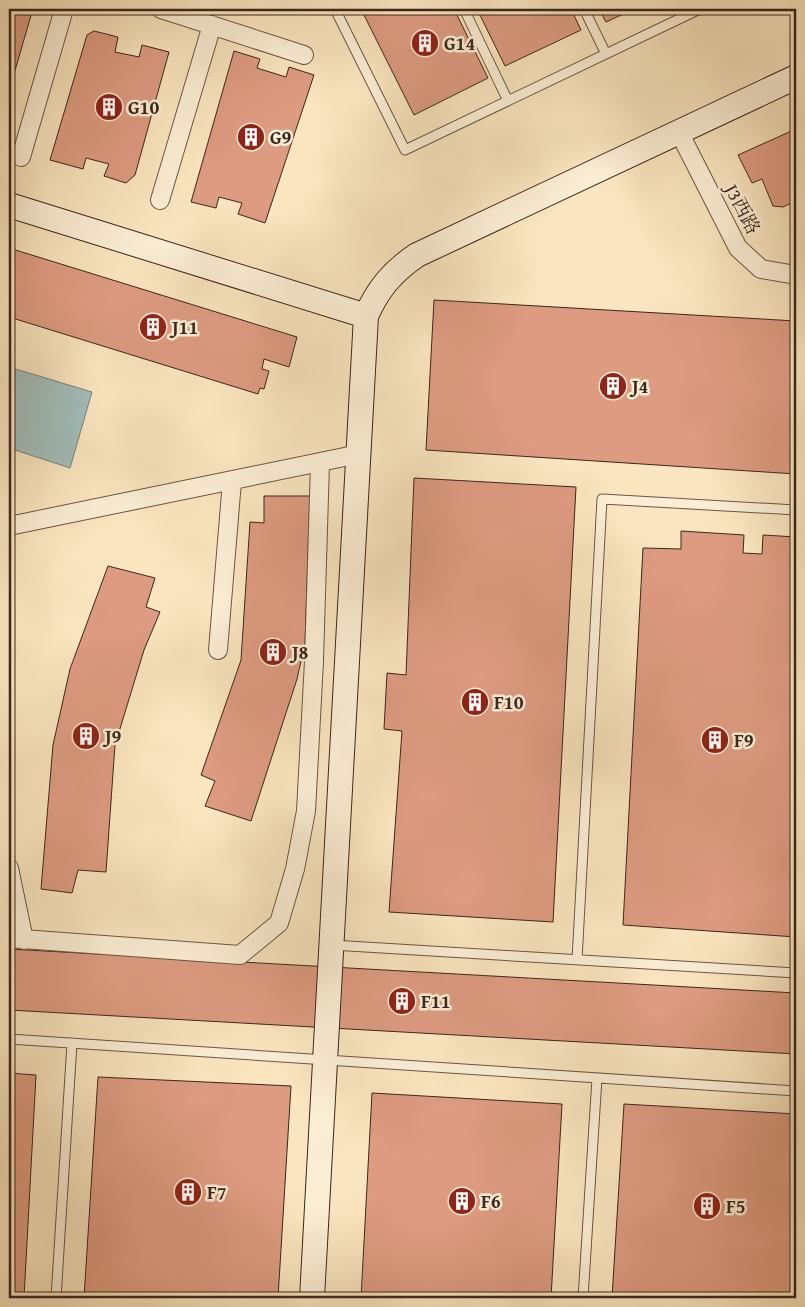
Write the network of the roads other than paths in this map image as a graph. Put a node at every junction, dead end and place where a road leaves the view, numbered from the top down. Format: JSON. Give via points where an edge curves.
{"nodes":[{"id":1,"x":64,"y":9,"type":"edge"},
{"id":2,"x":161,"y":9,"type":"edge"},
{"id":3,"x":335,"y":9,"type":"edge"},
{"id":4,"x":464,"y":9,"type":"edge"},
{"id":5,"x":584,"y":9,"type":"edge"},
{"id":6,"x":700,"y":9,"type":"edge"},
{"id":7,"x":212,"y":25,"type":"junction"},
{"id":8,"x":606,"y":54,"type":"junction"},
{"id":9,"x":304,"y":55,"type":"dead end"},
{"id":10,"x":796,"y":77,"type":"edge"},
{"id":11,"x":508,"y":101,"type":"junction"},
{"id":12,"x":679,"y":132,"type":"junction"},
{"id":13,"x":21,"y":158,"type":"dead end"},
{"id":14,"x":160,"y":200,"type":"dead end"},
{"id":15,"x":9,"y":205,"type":"edge"},
{"id":16,"x":796,"y":275,"type":"edge"},
{"id":17,"x":366,"y":316,"type":"junction"},
{"id":18,"x":359,"y":454,"type":"junction"},
{"id":19,"x":320,"y":463,"type":"junction"},
{"id":20,"x":232,"y":480,"type":"junction"},
{"id":21,"x":796,"y":510,"type":"edge"},
{"id":22,"x":9,"y":526,"type":"edge"},
{"id":23,"x":218,"y":650,"type":"dead end"},
{"id":24,"x":9,"y":868,"type":"edge"},
{"id":25,"x":16,"y":939,"type":"edge"},
{"id":26,"x":332,"y":945,"type":"junction"},
{"id":27,"x":577,"y":960,"type":"junction"},
{"id":28,"x":796,"y":973,"type":"edge"},
{"id":29,"x":9,"y":1039,"type":"edge"},
{"id":30,"x":72,"y":1043,"type":"junction"},
{"id":31,"x":326,"y":1060,"type":"junction"},
{"id":32,"x":597,"y":1078,"type":"junction"},
{"id":33,"x":796,"y":1091,"type":"edge"},
{"id":34,"x":56,"y":1298,"type":"edge"},
{"id":35,"x":312,"y":1298,"type":"edge"},
{"id":36,"x":583,"y":1298,"type":"edge"}],
"edges":[{"from":1,"to":13,"type":"street"},
{"from":2,"to":7,"type":"street"},
{"from":3,"to":11,"type":"lane","via":[[405,150]]},
{"from":4,"to":11,"type":"lane"},
{"from":5,"to":8,"type":"lane"},
{"from":6,"to":8,"type":"lane"},
{"from":7,"to":9,"type":"street"},
{"from":7,"to":14,"type":"street"},
{"from":8,"to":11,"type":"lane"},
{"from":10,"to":12,"type":"street"},
{"from":12,"to":16,"type":"street","name":"J3西路","via":[[738,248],[761,269]]},
{"from":12,"to":17,"type":"street","via":[[417,255],[386,280]]},
{"from":15,"to":17,"type":"street"},
{"from":17,"to":18,"type":"street"},
{"from":18,"to":19,"type":"street"},
{"from":18,"to":26,"type":"street"},
{"from":19,"to":20,"type":"street"},
{"from":19,"to":25,"type":"street","via":[[306,811],[295,868],[279,923],[240,955]]},
{"from":20,"to":22,"type":"street"},
{"from":20,"to":23,"type":"street"},
{"from":21,"to":27,"type":"lane","via":[[602,499]]},
{"from":24,"to":25,"type":"street"},
{"from":26,"to":27,"type":"lane"},
{"from":26,"to":31,"type":"street"},
{"from":27,"to":28,"type":"lane"},
{"from":29,"to":30,"type":"lane"},
{"from":30,"to":31,"type":"lane"},
{"from":30,"to":34,"type":"lane"},
{"from":31,"to":32,"type":"lane"},
{"from":31,"to":35,"type":"street"},
{"from":32,"to":33,"type":"lane"},
{"from":32,"to":36,"type":"lane"}]}
